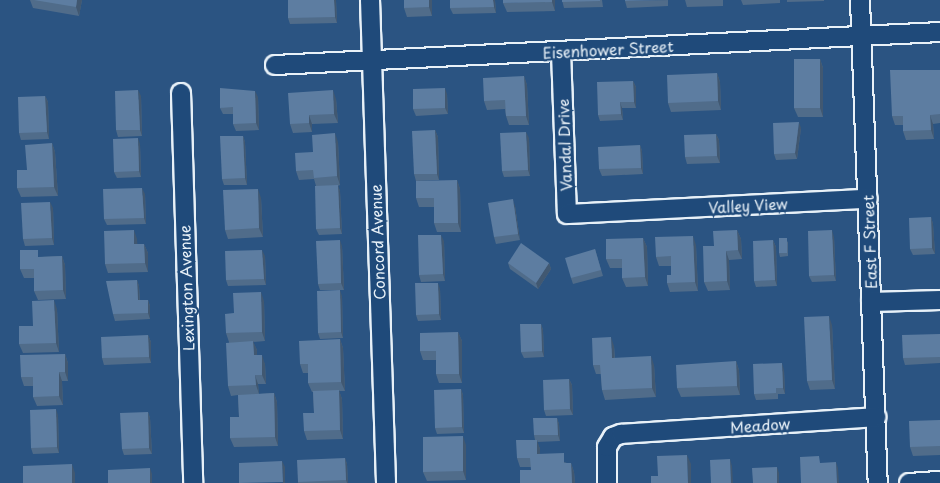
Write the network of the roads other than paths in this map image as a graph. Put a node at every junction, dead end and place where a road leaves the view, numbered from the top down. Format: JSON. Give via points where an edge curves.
{"nodes":[{"id":1,"x":370,"y":0,"type":"edge"},
{"id":2,"x":860,"y":0,"type":"edge"},
{"id":3,"x":940,"y":32,"type":"edge"},
{"id":4,"x":862,"y":36,"type":"junction"},
{"id":5,"x":561,"y":52,"type":"junction"},
{"id":6,"x":371,"y":62,"type":"junction"},
{"id":7,"x":275,"y":65,"type":"dead end"},
{"id":8,"x":181,"y":93,"type":"dead end"},
{"id":9,"x":868,"y":199,"type":"junction"},
{"id":10,"x":628,"y":211,"type":"joint"},
{"id":11,"x":940,"y":300,"type":"edge"},
{"id":12,"x":871,"y":302,"type":"junction"},
{"id":13,"x":876,"y":417,"type":"junction"},
{"id":14,"x":940,"y":481,"type":"edge"},
{"id":15,"x":193,"y":483,"type":"edge"},
{"id":16,"x":386,"y":483,"type":"edge"},
{"id":17,"x":607,"y":483,"type":"edge"},
{"id":18,"x":878,"y":483,"type":"edge"},
{"id":19,"x":909,"y":483,"type":"edge"}],
"edges":[{"from":1,"to":6,"type":"street","name":"Concord Avenue"},
{"from":2,"to":4,"type":"street","name":"East F Street"},
{"from":3,"to":4,"type":"street","name":"Eisenhower Street"},
{"from":4,"to":5,"type":"street","name":"Eisenhower Street"},
{"from":4,"to":9,"type":"street","name":"East F Street"},
{"from":5,"to":6,"type":"street","name":"Eisenhower Street"},
{"from":5,"to":10,"type":"street","name":"Vandal Drive","via":[[567,214]]},
{"from":6,"to":7,"type":"street","name":"Eisenhower Street"},
{"from":6,"to":16,"type":"street","name":"Concord Avenue"},
{"from":8,"to":15,"type":"street","name":"Lexington Avenue"},
{"from":9,"to":10,"type":"street","name":"Valley View"},
{"from":9,"to":12,"type":"street","name":"East F Street"},
{"from":11,"to":12,"type":"street"},
{"from":12,"to":13,"type":"street","name":"East F Street"},
{"from":13,"to":17,"type":"street","name":"Meadow","via":[[613,437],[607,447]]},
{"from":13,"to":18,"type":"street","name":"East F Street"},
{"from":14,"to":19,"type":"street"}]}
